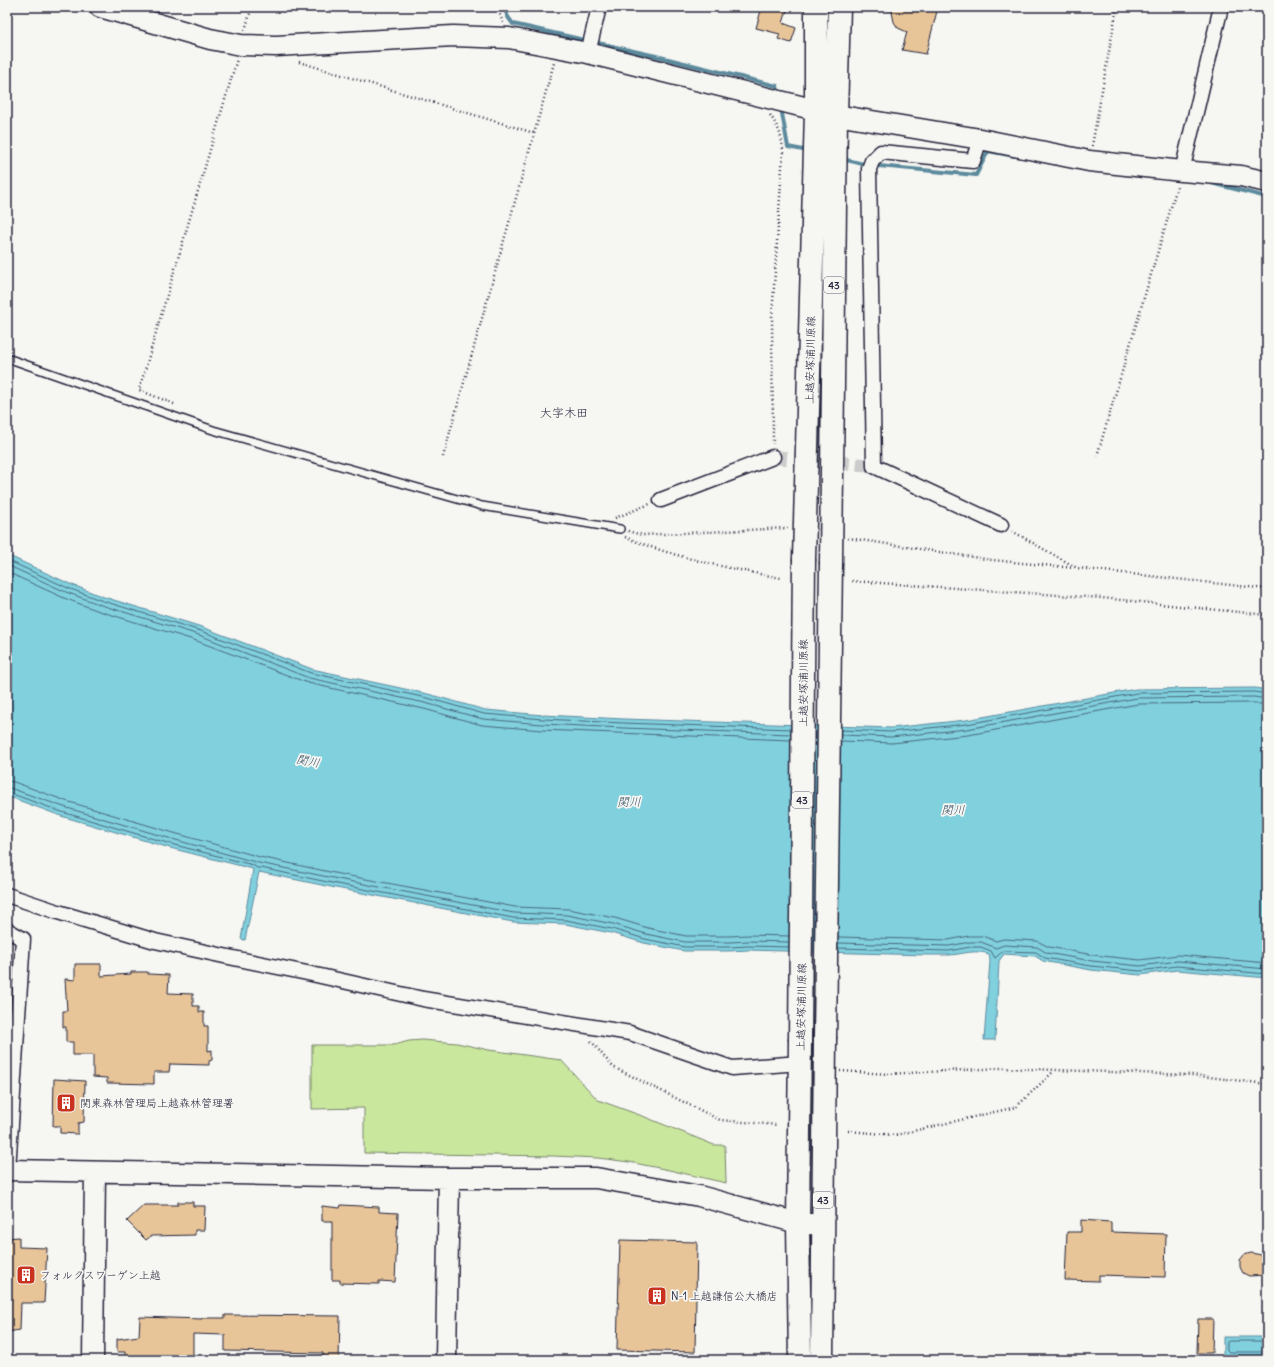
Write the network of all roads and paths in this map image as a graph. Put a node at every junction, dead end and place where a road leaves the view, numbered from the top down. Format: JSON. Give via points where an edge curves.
{"nodes":[{"id":1,"x":100,"y":7,"type":"edge"},
{"id":2,"x":252,"y":7,"type":"edge"},
{"id":3,"x":599,"y":7,"type":"edge"},
{"id":4,"x":816,"y":7,"type":"edge"},
{"id":5,"x":838,"y":7,"type":"edge"},
{"id":6,"x":1117,"y":7,"type":"edge"},
{"id":7,"x":1221,"y":7,"type":"edge"},
{"id":8,"x":241,"y":45,"type":"junction"},
{"id":9,"x":558,"y":47,"type":"junction"},
{"id":10,"x":588,"y":53,"type":"junction"},
{"id":11,"x":294,"y":60,"type":"dead end"},
{"id":12,"x":765,"y":111,"type":"dead end"},
{"id":13,"x":826,"y":113,"type":"junction"},
{"id":14,"x":534,"y":133,"type":"junction"},
{"id":15,"x":980,"y":139,"type":"junction"},
{"id":16,"x":1089,"y":161,"type":"junction"},
{"id":17,"x":1182,"y":171,"type":"junction"},
{"id":18,"x":1267,"y":182,"type":"edge"},
{"id":19,"x":7,"y":358,"type":"edge"},
{"id":20,"x":138,"y":390,"type":"dead end"},
{"id":21,"x":1097,"y":456,"type":"dead end"},
{"id":22,"x":443,"y":457,"type":"dead end"},
{"id":23,"x":773,"y":457,"type":"joint"},
{"id":24,"x":661,"y":500,"type":"joint"},
{"id":25,"x":1001,"y":525,"type":"joint"},
{"id":26,"x":609,"y":527,"type":"junction"},
{"id":27,"x":805,"y":527,"type":"junction"},
{"id":28,"x":620,"y":529,"type":"joint"},
{"id":29,"x":628,"y":531,"type":"junction"},
{"id":30,"x":831,"y":535,"type":"junction"},
{"id":31,"x":1077,"y":568,"type":"junction"},
{"id":32,"x":781,"y":578,"type":"dead end"},
{"id":33,"x":852,"y":581,"type":"dead end"},
{"id":34,"x":1267,"y":589,"type":"edge"},
{"id":35,"x":1267,"y":615,"type":"edge"},
{"id":36,"x":7,"y":895,"type":"edge"},
{"id":37,"x":7,"y":930,"type":"edge"},
{"id":38,"x":578,"y":1025,"type":"junction"},
{"id":39,"x":800,"y":1063,"type":"junction"},
{"id":40,"x":825,"y":1070,"type":"junction"},
{"id":41,"x":1054,"y":1071,"type":"junction"},
{"id":42,"x":1267,"y":1084,"type":"edge"},
{"id":43,"x":778,"y":1125,"type":"dead end"},
{"id":44,"x":848,"y":1131,"type":"dead end"},
{"id":45,"x":8,"y":1170,"type":"edge"},
{"id":46,"x":95,"y":1172,"type":"junction"},
{"id":47,"x":449,"y":1178,"type":"junction"},
{"id":48,"x":798,"y":1223,"type":"junction"},
{"id":49,"x":822,"y":1225,"type":"junction"},
{"id":50,"x":94,"y":1360,"type":"edge"},
{"id":51,"x":446,"y":1360,"type":"edge"},
{"id":52,"x":800,"y":1360,"type":"edge"},
{"id":53,"x":822,"y":1360,"type":"edge"}],
"edges":[{"from":1,"to":8,"type":"street","via":[[210,39]]},
{"from":2,"to":8,"type":"path"},
{"from":3,"to":10,"type":"street"},
{"from":4,"to":13,"type":"main road","name":"上越安塚浦川原線","number":"43"},
{"from":5,"to":13,"type":"main road","name":"上越安塚浦川原線","number":"43"},
{"from":6,"to":16,"type":"path"},
{"from":7,"to":17,"type":"street"},
{"from":8,"to":9,"type":"street","via":[[276,46],[453,36],[509,38]]},
{"from":8,"to":20,"type":"path"},
{"from":9,"to":10,"type":"street"},
{"from":9,"to":14,"type":"path"},
{"from":10,"to":13,"type":"street"},
{"from":11,"to":14,"type":"path"},
{"from":12,"to":23,"type":"path","via":[[779,128],[783,152],[772,317]]},
{"from":13,"to":15,"type":"street"},
{"from":13,"to":27,"type":"main road","name":"上越安塚浦川原線","number":"43"},
{"from":13,"to":30,"type":"main road","name":"上越安塚浦川原線","number":"43"},
{"from":14,"to":22,"type":"path"},
{"from":15,"to":16,"type":"street"},
{"from":15,"to":25,"type":"street","via":[[973,161],[881,152],[872,160],[869,169],[874,466]]},
{"from":16,"to":17,"type":"street"},
{"from":17,"to":18,"type":"street","via":[[1241,176]]},
{"from":17,"to":21,"type":"path"},
{"from":19,"to":26,"type":"lane","via":[[213,430],[482,506]]},
{"from":23,"to":24,"type":"street"},
{"from":24,"to":26,"type":"path","via":[[613,519]]},
{"from":25,"to":31,"type":"path"},
{"from":26,"to":28,"type":"lane"},
{"from":27,"to":29,"type":"path","via":[[642,535]]},
{"from":27,"to":39,"type":"main road","name":"上越安塚浦川原線","number":"43","bridge":true},
{"from":28,"to":29,"type":"path"},
{"from":29,"to":32,"type":"path","via":[[625,537],[650,547],[719,566]]},
{"from":30,"to":31,"type":"path","via":[[992,560]]},
{"from":30,"to":40,"type":"main road","name":"上越安塚浦川原線","number":"43","bridge":true},
{"from":31,"to":34,"type":"path"},
{"from":33,"to":35,"type":"path","via":[[1102,598]]},
{"from":36,"to":38,"type":"street","via":[[155,941],[423,999]]},
{"from":37,"to":45,"type":"street","via":[[23,939]]},
{"from":38,"to":39,"type":"street","via":[[630,1033],[732,1068]]},
{"from":38,"to":43,"type":"path","via":[[613,1067],[720,1120]]},
{"from":39,"to":48,"type":"main road","name":"上越安塚浦川原線","number":"43"},
{"from":40,"to":41,"type":"path","via":[[888,1074],[1002,1068]]},
{"from":40,"to":49,"type":"main road","name":"上越安塚浦川原線","number":"43"},
{"from":41,"to":42,"type":"path","via":[[1192,1074]]},
{"from":41,"to":44,"type":"path","via":[[1016,1107],[896,1135]]},
{"from":45,"to":46,"type":"street"},
{"from":46,"to":47,"type":"street"},
{"from":46,"to":50,"type":"street"},
{"from":47,"to":48,"type":"street","via":[[596,1178],[699,1196]]},
{"from":47,"to":51,"type":"street"},
{"from":48,"to":49,"type":"street"},
{"from":48,"to":52,"type":"main road","name":"上越安塚浦川原線","number":"43"},
{"from":49,"to":53,"type":"main road","name":"上越安塚浦川原線","number":"43"}]}
